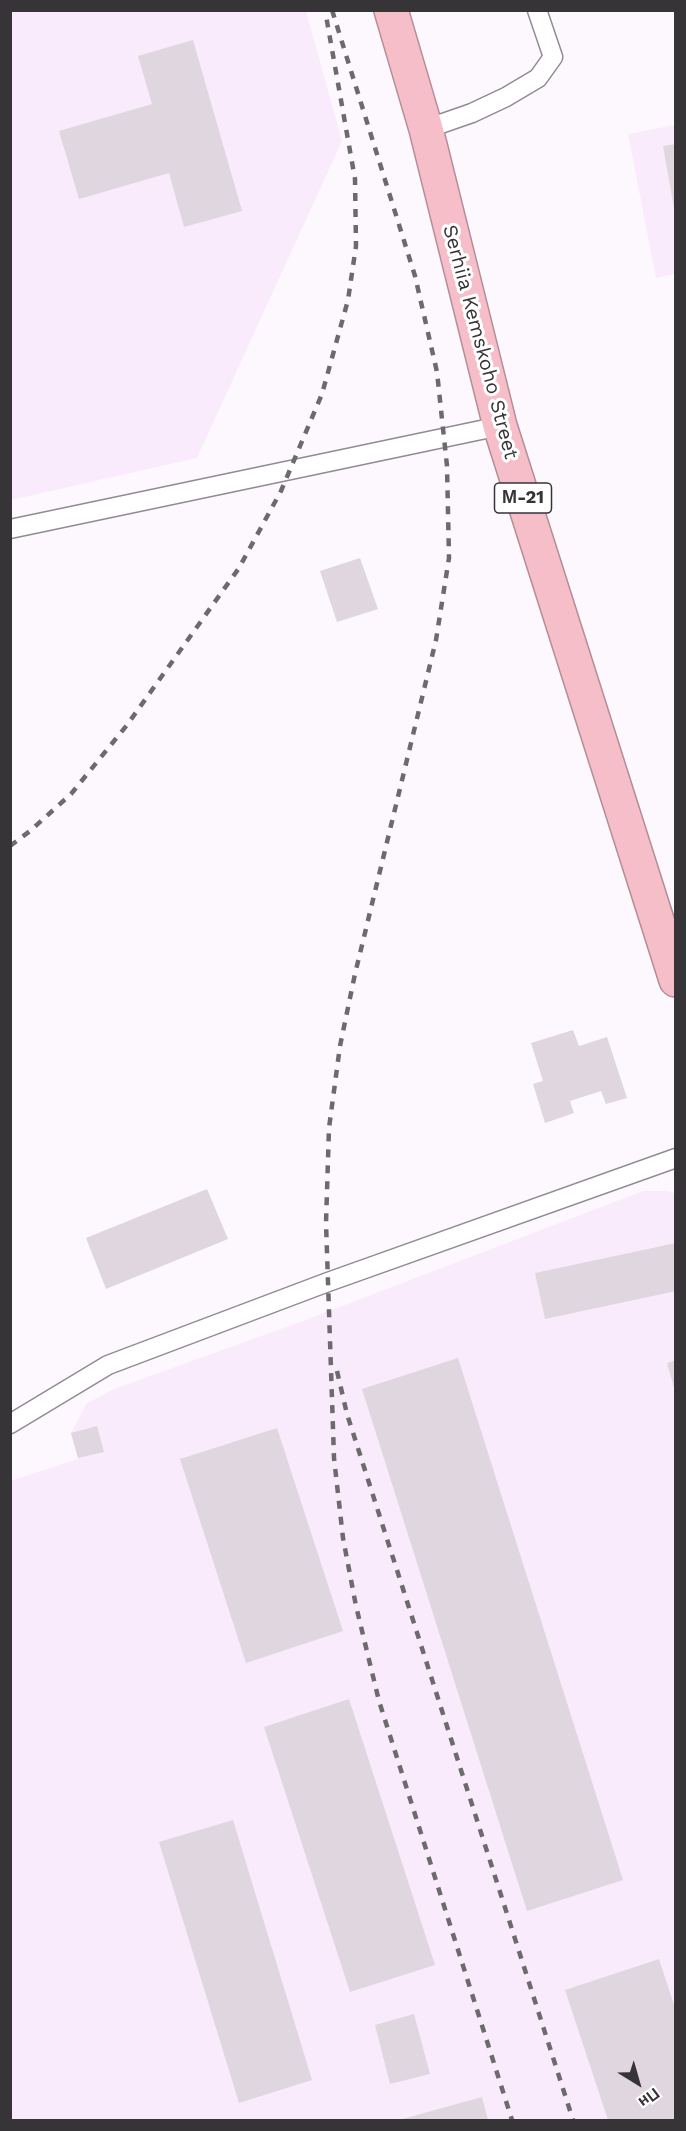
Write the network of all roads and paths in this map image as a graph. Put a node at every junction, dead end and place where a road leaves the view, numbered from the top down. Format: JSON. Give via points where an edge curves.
{"nodes":[{"id":1,"x":392,"y":10,"type":"edge"},
{"id":2,"x":537,"y":10,"type":"edge"},
{"id":3,"x":426,"y":129,"type":"junction"},
{"id":4,"x":500,"y":426,"type":"junction"},
{"id":5,"x":10,"y":529,"type":"edge"},
{"id":6,"x":675,"y":980,"type":"edge"},
{"id":7,"x":675,"y":1158,"type":"edge"},
{"id":8,"x":10,"y":1424,"type":"edge"}],
"edges":[{"from":1,"to":3,"type":"highway","name":"Serhiia Kemskoho Street","number":"М-21"},
{"from":2,"to":3,"type":"lane","via":[[553,57],[538,78],[489,105]]},
{"from":3,"to":4,"type":"highway","name":"Serhiia Kemskoho Street","number":"М-21"},
{"from":4,"to":5,"type":"lane"},
{"from":4,"to":6,"type":"highway","name":"Serhiia Kemskoho Street","number":"М-21"},
{"from":7,"to":8,"type":"lane","via":[[108,1365]]}]}
